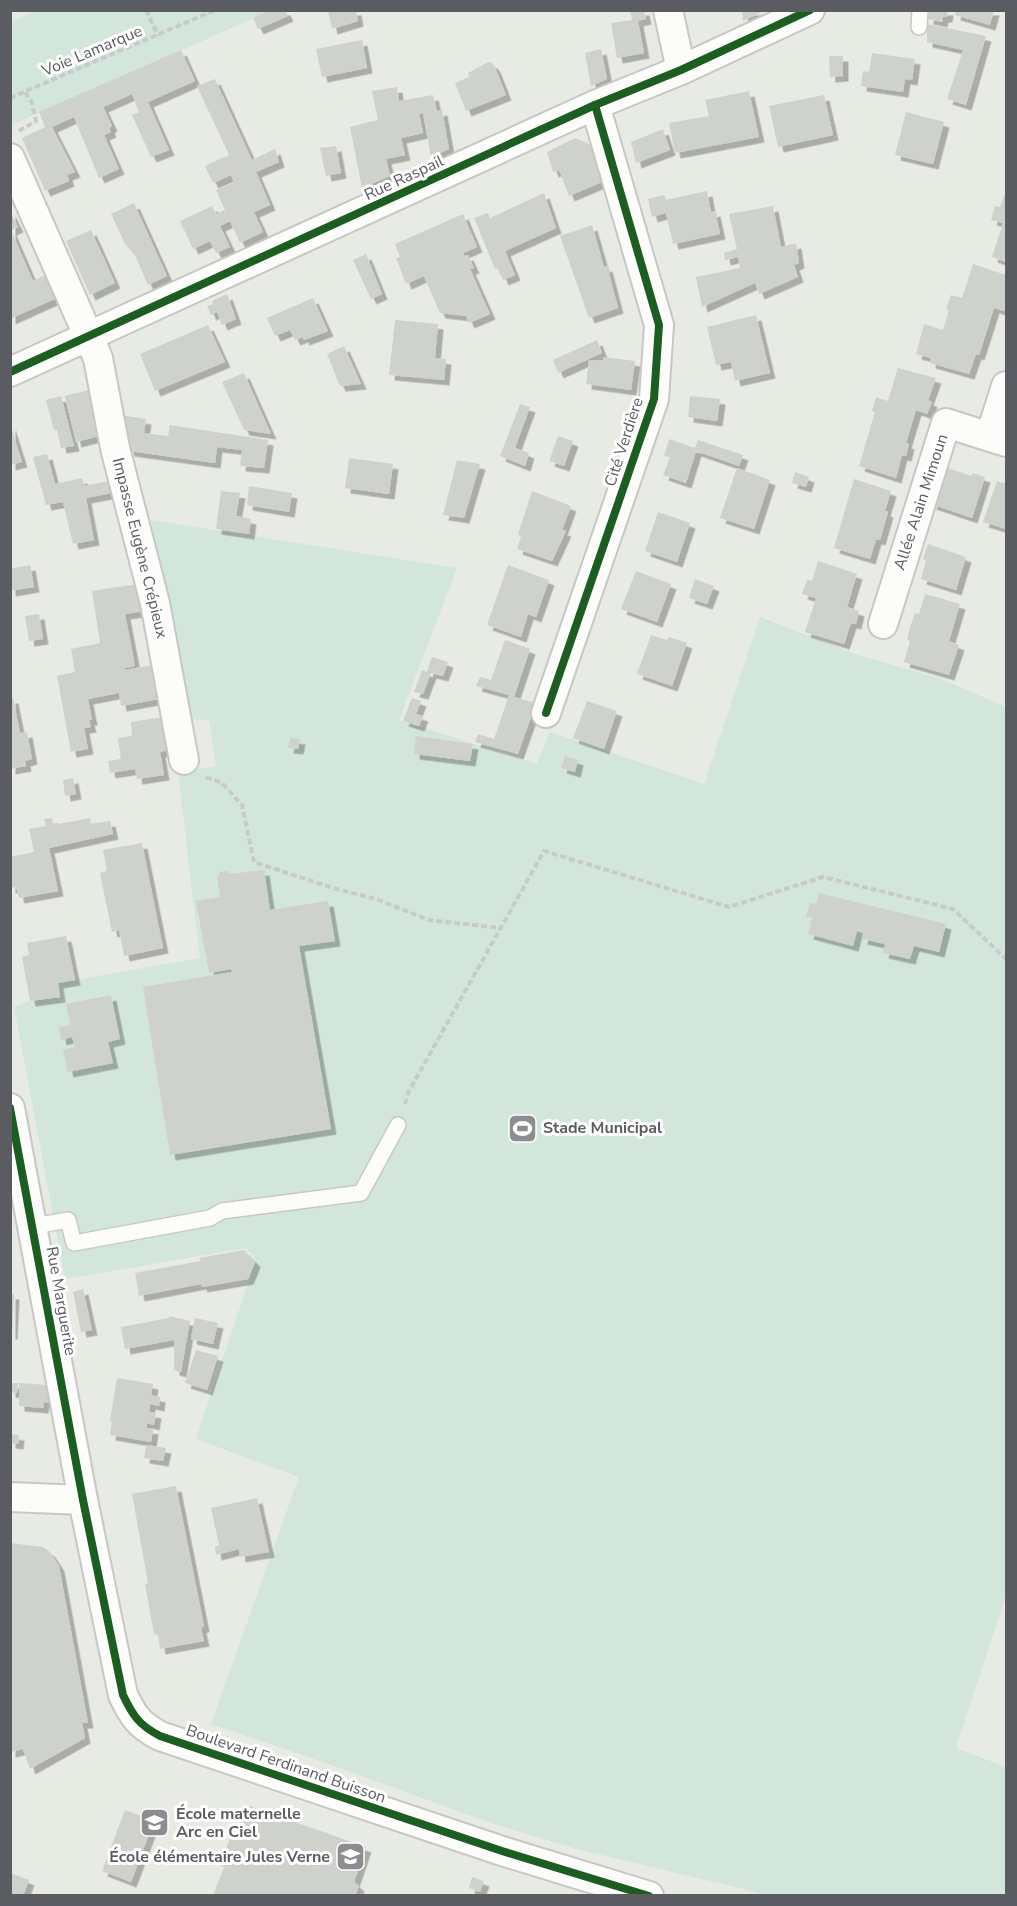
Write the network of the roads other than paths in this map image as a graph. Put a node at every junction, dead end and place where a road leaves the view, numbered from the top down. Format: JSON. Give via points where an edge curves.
{"nodes":[{"id":1,"x":668,"y":10,"type":"edge"},
{"id":2,"x":810,"y":10,"type":"edge"},
{"id":3,"x":920,"y":10,"type":"edge"},
{"id":4,"x":919,"y":27,"type":"dead end"},
{"id":5,"x":681,"y":70,"type":"junction"},
{"id":6,"x":595,"y":105,"type":"junction"},
{"id":7,"x":10,"y":158,"type":"edge"},
{"id":8,"x":89,"y":337,"type":"junction"},
{"id":9,"x":10,"y":372,"type":"edge"},
{"id":10,"x":1006,"y":386,"type":"edge"},
{"id":11,"x":998,"y":439,"type":"edge"},
{"id":12,"x":883,"y":624,"type":"dead end"},
{"id":13,"x":546,"y":713,"type":"dead end"},
{"id":14,"x":184,"y":760,"type":"road end"},
{"id":15,"x":10,"y":1108,"type":"edge"},
{"id":16,"x":398,"y":1125,"type":"road end"},
{"id":17,"x":22,"y":1226,"type":"edge"},
{"id":18,"x":10,"y":1497,"type":"edge"},
{"id":19,"x":83,"y":1500,"type":"junction"},
{"id":20,"x":649,"y":1896,"type":"edge"}],
"edges":[{"from":1,"to":5,"type":"street"},
{"from":2,"to":5,"type":"street","name":"Rue Raspail"},
{"from":3,"to":4,"type":"lane"},
{"from":5,"to":6,"type":"street","name":"Rue Raspail"},
{"from":6,"to":8,"type":"street","name":"Rue Raspail"},
{"from":6,"to":13,"type":"street","name":"Cité Verdière","via":[[659,325],[654,399]]},
{"from":7,"to":8,"type":"street","name":"Impasse Eugène Crépieux"},
{"from":8,"to":9,"type":"street","name":"Rue Raspail"},
{"from":8,"to":14,"type":"street","name":"Impasse Eugène Crépieux","via":[[98,358],[115,448],[155,603]]},
{"from":10,"to":11,"type":"street"},
{"from":11,"to":12,"type":"street","name":"Allée Alain Mimoun","via":[[946,423]]},
{"from":15,"to":17,"type":"street","name":"Rue Marguerite"},
{"from":16,"to":17,"type":"lane","via":[[361,1193],[222,1211],[210,1218],[74,1243],[68,1220]]},
{"from":17,"to":19,"type":"street","name":"Rue Marguerite"},
{"from":18,"to":19,"type":"street"},
{"from":19,"to":20,"type":"street","name":"Boulevard Ferdinand Buisson","via":[[123,1695],[132,1715],[145,1728],[502,1851]]}]}
